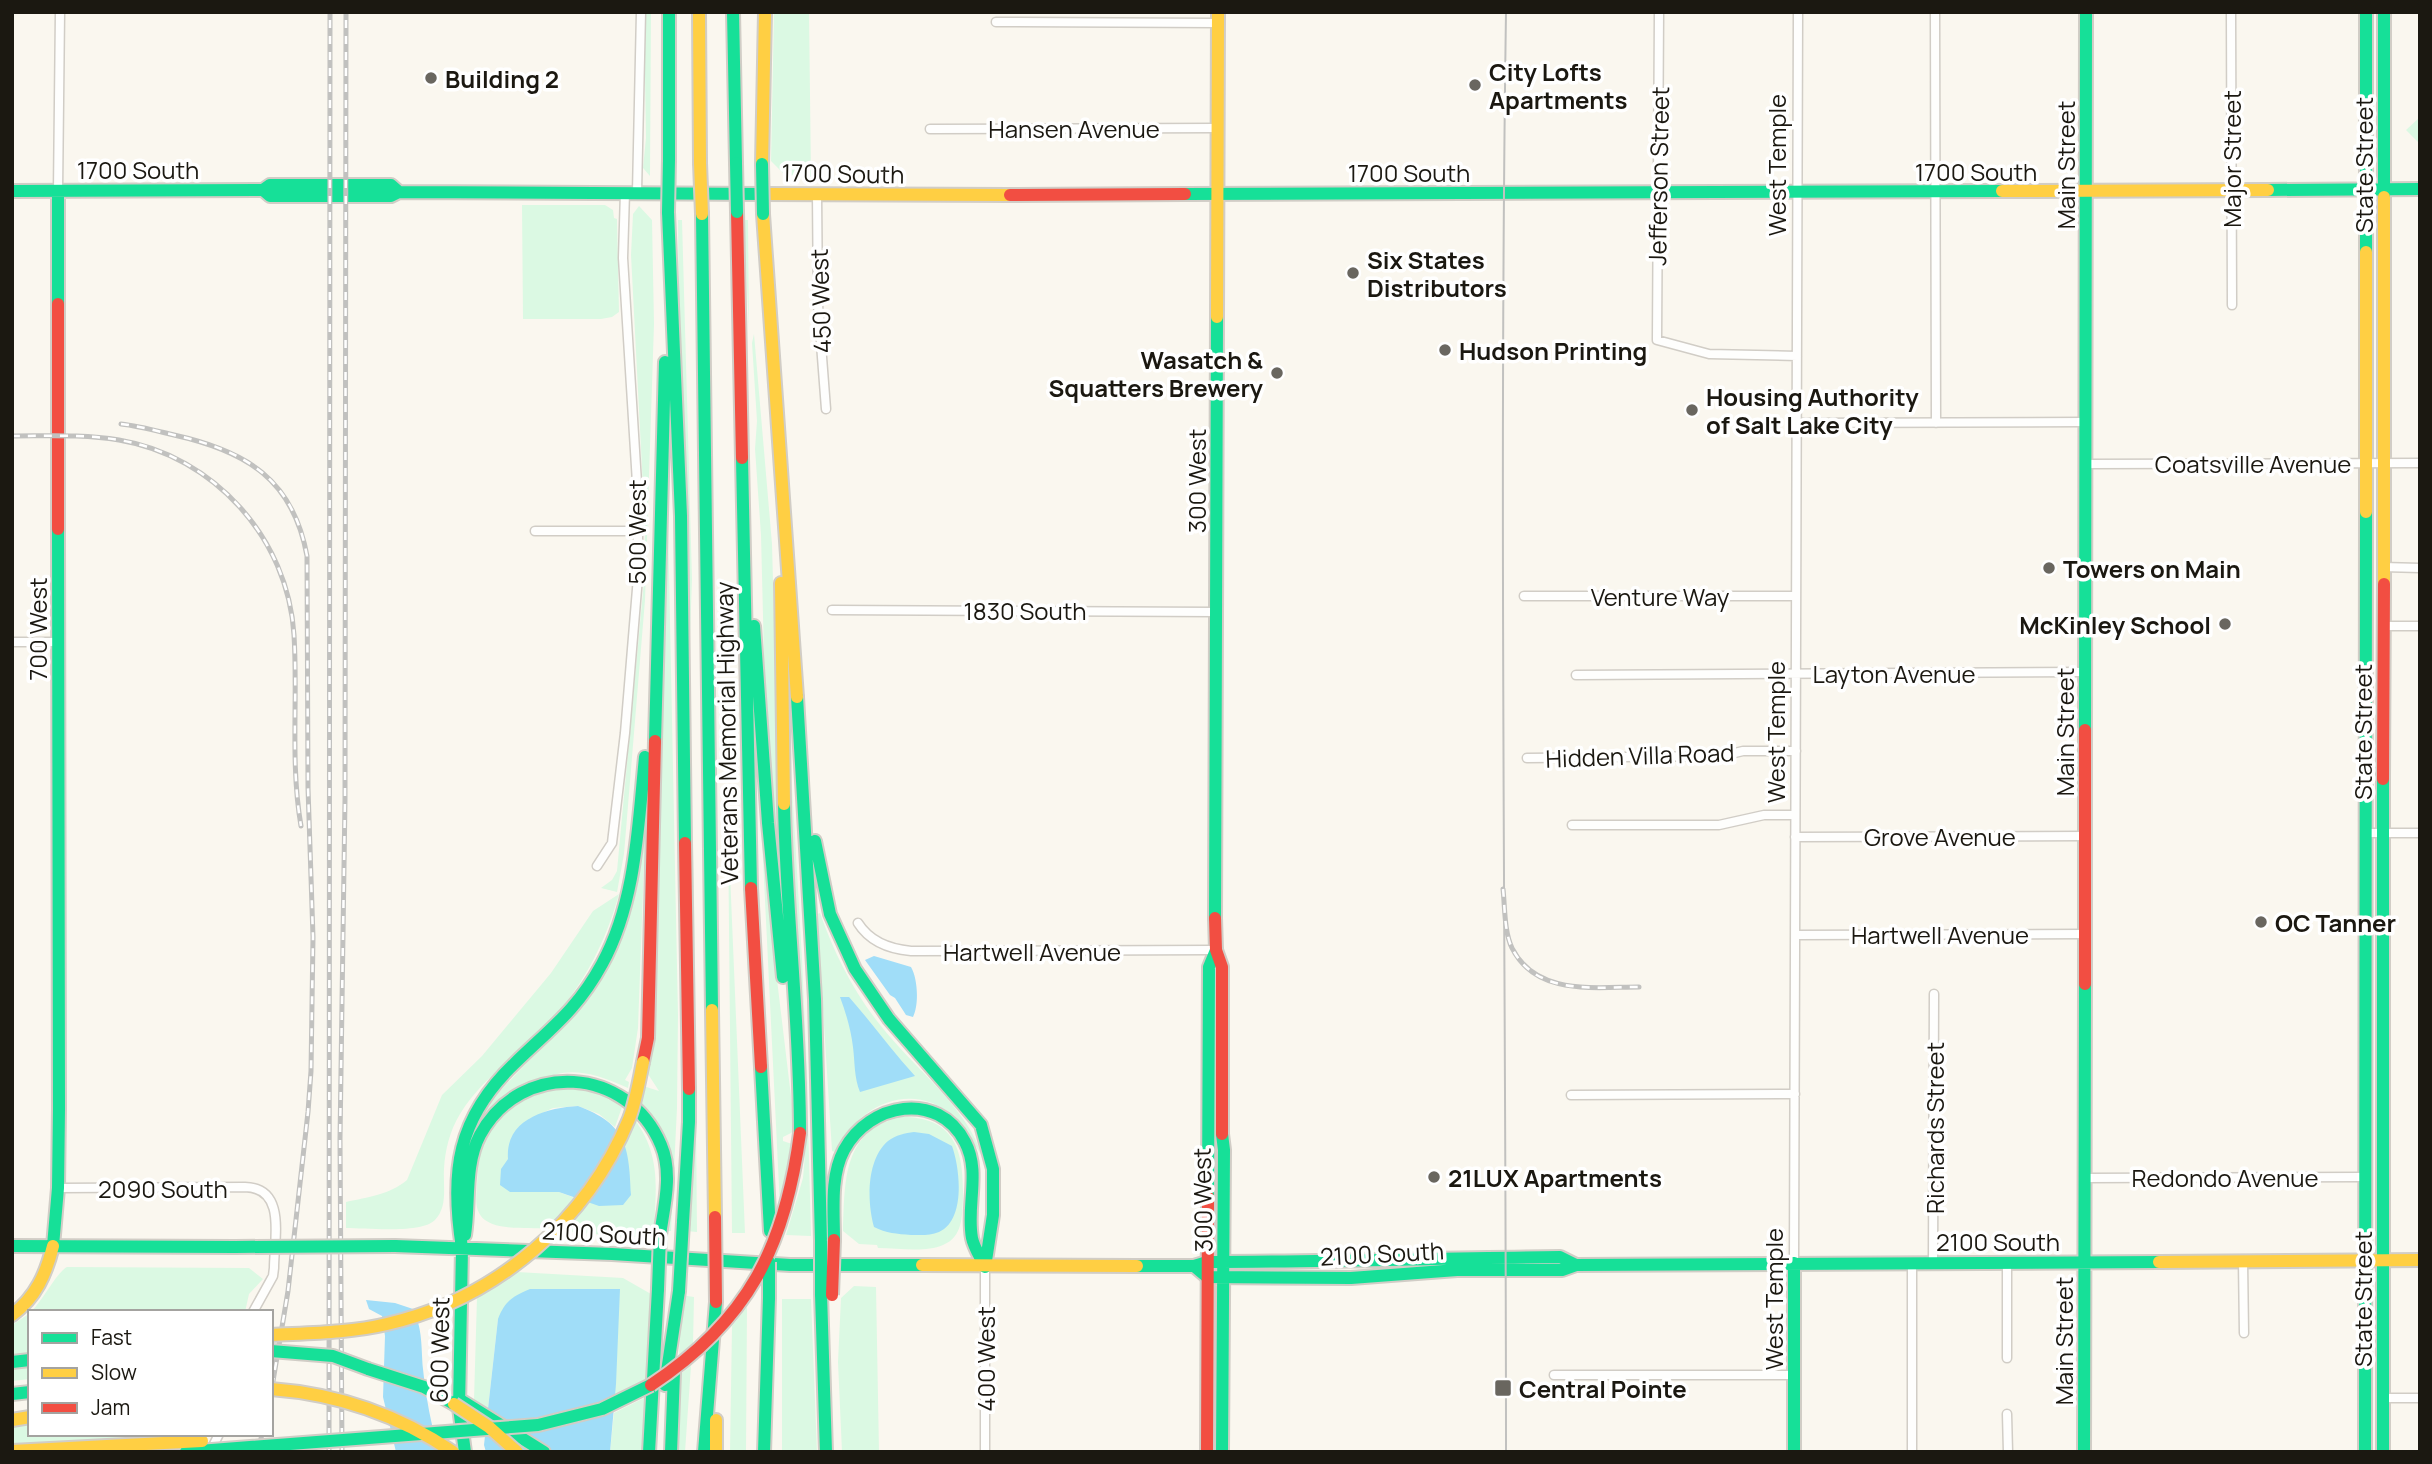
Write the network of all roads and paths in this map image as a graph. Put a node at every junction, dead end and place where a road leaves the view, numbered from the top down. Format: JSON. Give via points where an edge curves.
{"nodes":[{"id":1,"x":60,"y":12,"type":"edge"},
{"id":2,"x":641,"y":12,"type":"edge"},
{"id":3,"x":669,"y":12,"type":"edge"},
{"id":4,"x":699,"y":12,"type":"edge"},
{"id":5,"x":733,"y":12,"type":"edge"},
{"id":6,"x":765,"y":12,"type":"edge"},
{"id":7,"x":1659,"y":12,"type":"edge"},
{"id":8,"x":1798,"y":12,"type":"edge"},
{"id":9,"x":1935,"y":12,"type":"edge"},
{"id":10,"x":2086,"y":12,"type":"edge"},
{"id":11,"x":2231,"y":12,"type":"edge"},
{"id":12,"x":2366,"y":12,"type":"edge"},
{"id":13,"x":2384,"y":12,"type":"edge"},
{"id":14,"x":1218,"y":18,"type":"edge"},
{"id":15,"x":996,"y":22,"type":"dead end"},
{"id":16,"x":1217,"y":128,"type":"junction"},
{"id":17,"x":930,"y":129,"type":"dead end"},
{"id":18,"x":2366,"y":189,"type":"junction"},
{"id":19,"x":2384,"y":189,"type":"junction"},
{"id":20,"x":2420,"y":189,"type":"edge"},
{"id":21,"x":2231,"y":190,"type":"junction"},
{"id":22,"x":12,"y":191,"type":"edge"},
{"id":23,"x":58,"y":191,"type":"junction"},
{"id":24,"x":2086,"y":191,"type":"junction"},
{"id":25,"x":631,"y":192,"type":"junction"},
{"id":26,"x":1658,"y":192,"type":"junction"},
{"id":27,"x":1797,"y":192,"type":"junction"},
{"id":28,"x":1936,"y":192,"type":"junction"},
{"id":29,"x":817,"y":194,"type":"junction"},
{"id":30,"x":1218,"y":194,"type":"junction"},
{"id":31,"x":668,"y":212,"type":"junction"},
{"id":32,"x":2232,"y":305,"type":"dead end"},
{"id":33,"x":1797,"y":356,"type":"junction"},
{"id":34,"x":827,"y":409,"type":"dead end"},
{"id":35,"x":1936,"y":422,"type":"junction"},
{"id":36,"x":2086,"y":422,"type":"junction"},
{"id":37,"x":1797,"y":423,"type":"junction"},
{"id":38,"x":2365,"y":463,"type":"junction"},
{"id":39,"x":2384,"y":463,"type":"junction"},
{"id":40,"x":2420,"y":463,"type":"edge"},
{"id":41,"x":2085,"y":464,"type":"junction"},
{"id":42,"x":780,"y":466,"type":"junction"},
{"id":43,"x":741,"y":468,"type":"junction"},
{"id":44,"x":535,"y":531,"type":"dead end"},
{"id":45,"x":638,"y":531,"type":"junction"},
{"id":46,"x":2383,"y":568,"type":"junction"},
{"id":47,"x":2420,"y":568,"type":"edge"},
{"id":48,"x":1524,"y":596,"type":"dead end"},
{"id":49,"x":1796,"y":596,"type":"junction"},
{"id":50,"x":658,"y":601,"type":"junction"},
{"id":51,"x":832,"y":610,"type":"dead end"},
{"id":52,"x":1217,"y":612,"type":"junction"},
{"id":53,"x":2383,"y":626,"type":"junction"},
{"id":54,"x":2420,"y":626,"type":"edge"},
{"id":55,"x":12,"y":642,"type":"edge"},
{"id":56,"x":58,"y":642,"type":"junction"},
{"id":57,"x":2085,"y":673,"type":"junction"},
{"id":58,"x":1797,"y":674,"type":"junction"},
{"id":59,"x":1576,"y":675,"type":"dead end"},
{"id":60,"x":800,"y":735,"type":"junction"},
{"id":61,"x":1796,"y":751,"type":"junction"},
{"id":62,"x":1527,"y":758,"type":"dead end"},
{"id":63,"x":1795,"y":815,"type":"junction"},
{"id":64,"x":1572,"y":825,"type":"dead end"},
{"id":65,"x":2365,"y":833,"type":"junction"},
{"id":66,"x":2383,"y":833,"type":"junction"},
{"id":67,"x":2420,"y":833,"type":"edge"},
{"id":68,"x":2085,"y":836,"type":"junction"},
{"id":69,"x":1795,"y":837,"type":"junction"},
{"id":70,"x":597,"y":866,"type":"dead end"},
{"id":71,"x":858,"y":923,"type":"dead end"},
{"id":72,"x":2085,"y":934,"type":"junction"},
{"id":73,"x":1795,"y":935,"type":"junction"},
{"id":74,"x":1216,"y":950,"type":"junction"},
{"id":75,"x":1934,"y":994,"type":"dead end"},
{"id":76,"x":1795,"y":1094,"type":"junction"},
{"id":77,"x":1571,"y":1095,"type":"dead end"},
{"id":78,"x":800,"y":1118,"type":"junction"},
{"id":79,"x":2365,"y":1177,"type":"junction"},
{"id":80,"x":2085,"y":1178,"type":"junction"},
{"id":81,"x":58,"y":1188,"type":"junction"},
{"id":82,"x":827,"y":1241,"type":"junction"},
{"id":83,"x":12,"y":1246,"type":"edge"},
{"id":84,"x":53,"y":1246,"type":"junction"},
{"id":85,"x":462,"y":1248,"type":"junction"},
{"id":86,"x":2365,"y":1259,"type":"junction"},
{"id":87,"x":2382,"y":1260,"type":"junction"},
{"id":88,"x":2420,"y":1260,"type":"edge"},
{"id":89,"x":2243,"y":1261,"type":"junction"},
{"id":90,"x":1207,"y":1262,"type":"junction"},
{"id":91,"x":1224,"y":1262,"type":"junction"},
{"id":92,"x":2007,"y":1262,"type":"junction"},
{"id":93,"x":2084,"y":1262,"type":"junction"},
{"id":94,"x":1912,"y":1263,"type":"junction"},
{"id":95,"x":1933,"y":1263,"type":"junction"},
{"id":96,"x":1794,"y":1264,"type":"junction"},
{"id":97,"x":1576,"y":1265,"type":"junction"},
{"id":98,"x":1194,"y":1266,"type":"junction"},
{"id":99,"x":985,"y":1267,"type":"junction"},
{"id":100,"x":1207,"y":1277,"type":"junction"},
{"id":101,"x":1223,"y":1278,"type":"junction"},
{"id":102,"x":716,"y":1302,"type":"junction"},
{"id":103,"x":254,"y":1310,"type":"edge"},
{"id":104,"x":12,"y":1315,"type":"edge"},
{"id":105,"x":676,"y":1315,"type":"junction"},
{"id":106,"x":2244,"y":1333,"type":"dead end"},
{"id":107,"x":273,"y":1335,"type":"edge"},
{"id":108,"x":273,"y":1351,"type":"edge"},
{"id":109,"x":2007,"y":1358,"type":"dead end"},
{"id":110,"x":273,"y":1362,"type":"edge"},
{"id":111,"x":368,"y":1369,"type":"junction"},
{"id":112,"x":1553,"y":1375,"type":"dead end"},
{"id":113,"x":1794,"y":1375,"type":"junction"},
{"id":114,"x":273,"y":1389,"type":"edge"},
{"id":115,"x":442,"y":1395,"type":"junction"},
{"id":116,"x":2383,"y":1398,"type":"junction"},
{"id":117,"x":2420,"y":1398,"type":"edge"},
{"id":118,"x":2007,"y":1414,"type":"dead end"},
{"id":119,"x":218,"y":1436,"type":"edge"},
{"id":120,"x":351,"y":1440,"type":"junction"},
{"id":121,"x":12,"y":1451,"type":"edge"},
{"id":122,"x":186,"y":1452,"type":"edge"},
{"id":123,"x":210,"y":1452,"type":"edge"},
{"id":124,"x":453,"y":1452,"type":"edge"},
{"id":125,"x":465,"y":1452,"type":"edge"},
{"id":126,"x":517,"y":1452,"type":"edge"},
{"id":127,"x":544,"y":1452,"type":"edge"},
{"id":128,"x":649,"y":1452,"type":"edge"},
{"id":129,"x":657,"y":1452,"type":"edge"},
{"id":130,"x":671,"y":1452,"type":"edge"},
{"id":131,"x":704,"y":1452,"type":"edge"},
{"id":132,"x":716,"y":1452,"type":"edge"},
{"id":133,"x":764,"y":1452,"type":"edge"},
{"id":134,"x":826,"y":1452,"type":"edge"},
{"id":135,"x":985,"y":1452,"type":"edge"},
{"id":136,"x":1207,"y":1452,"type":"edge"},
{"id":137,"x":1222,"y":1452,"type":"edge"},
{"id":138,"x":1794,"y":1452,"type":"edge"},
{"id":139,"x":1912,"y":1452,"type":"edge"},
{"id":140,"x":2008,"y":1452,"type":"edge"},
{"id":141,"x":2084,"y":1452,"type":"edge"},
{"id":142,"x":2364,"y":1452,"type":"edge"},
{"id":143,"x":2383,"y":1452,"type":"edge"}],
"edges":[{"from":1,"to":23,"type":"street","name":"700 West"},
{"from":2,"to":25,"type":"street","name":"500 West"},
{"from":3,"to":31,"type":"main road","bridge":true},
{"from":4,"to":102,"type":"main road","name":"Veterans Memorial Highway","bridge":true},
{"from":5,"to":43,"type":"main road","name":"Veterans Memorial Highway","bridge":true},
{"from":6,"to":42,"type":"main road","bridge":true,"via":[[763,214]]},
{"from":7,"to":26,"type":"street","name":"Jefferson Street"},
{"from":8,"to":27,"type":"street","name":"West Temple"},
{"from":9,"to":28,"type":"street"},
{"from":10,"to":24,"type":"main road","name":"Main Street"},
{"from":11,"to":21,"type":"street","name":"Major Street"},
{"from":12,"to":18,"type":"main road","name":"State Street"},
{"from":13,"to":19,"type":"main road","name":"State Street"},
{"from":14,"to":15,"type":"street"},
{"from":14,"to":16,"type":"main road","name":"300 West"},
{"from":16,"to":17,"type":"street","name":"Hansen Avenue"},
{"from":16,"to":30,"type":"main road","name":"300 West"},
{"from":18,"to":19,"type":"main road","name":"1700 South"},
{"from":18,"to":21,"type":"main road","name":"1700 South"},
{"from":18,"to":38,"type":"main road","name":"State Street"},
{"from":19,"to":20,"type":"main road","name":"1700 South"},
{"from":19,"to":39,"type":"main road","name":"State Street"},
{"from":21,"to":24,"type":"main road","name":"1700 South"},
{"from":21,"to":32,"type":"street","name":"Major Street"},
{"from":22,"to":23,"type":"main road","name":"1700 South"},
{"from":23,"to":25,"type":"main road","name":"1700 South","via":[[263,190],[270,196]]},
{"from":23,"to":56,"type":"main road","name":"700 West"},
{"from":24,"to":28,"type":"main road","name":"1700 South"},
{"from":24,"to":36,"type":"main road","name":"Main Street"},
{"from":25,"to":29,"type":"main road","name":"1700 South"},
{"from":25,"to":45,"type":"street","name":"500 West","via":[[623,258]]},
{"from":26,"to":27,"type":"main road","name":"1700 South"},
{"from":26,"to":30,"type":"main road","name":"1700 South"},
{"from":26,"to":33,"type":"street","name":"Jefferson Street","via":[[1657,340],[1709,354]]},
{"from":27,"to":28,"type":"main road","name":"1700 South"},
{"from":27,"to":33,"type":"street","name":"West Temple"},
{"from":28,"to":35,"type":"street"},
{"from":29,"to":30,"type":"main road","name":"1700 South"},
{"from":29,"to":34,"type":"street","name":"450 West","via":[[818,305]]},
{"from":30,"to":52,"type":"main road","name":"300 West"},
{"from":31,"to":50,"type":"main road"},
{"from":31,"to":105,"type":"main road","bridge":true,"via":[[681,516],[689,1122]]},
{"from":33,"to":37,"type":"street","name":"West Temple"},
{"from":35,"to":36,"type":"street"},
{"from":35,"to":37,"type":"street"},
{"from":36,"to":41,"type":"main road","name":"Main Street"},
{"from":37,"to":49,"type":"street","name":"West Temple"},
{"from":38,"to":39,"type":"street","name":"Coatsville Avenue"},
{"from":38,"to":41,"type":"street","name":"Coatsville Avenue"},
{"from":38,"to":65,"type":"main road","name":"State Street"},
{"from":39,"to":40,"type":"street","name":"Coatsville Avenue"},
{"from":39,"to":46,"type":"main road","name":"State Street"},
{"from":41,"to":57,"type":"main road","name":"Main Street"},
{"from":42,"to":60,"type":"main road"},
{"from":42,"to":78,"type":"main road","via":[[781,734]]},
{"from":43,"to":78,"type":"main road","via":[[775,914]]},
{"from":43,"to":133,"type":"main road","name":"Veterans Memorial Highway","bridge":true,"via":[[749,861],[770,1231]]},
{"from":44,"to":45,"type":"street"},
{"from":45,"to":70,"type":"street","name":"500 West","via":[[635,636],[621,773],[612,843]]},
{"from":46,"to":47,"type":"street"},
{"from":46,"to":53,"type":"main road","name":"State Street"},
{"from":48,"to":49,"type":"street","name":"Venture Way"},
{"from":49,"to":58,"type":"street","name":"West Temple"},
{"from":50,"to":85,"type":"main road","via":[[638,836],[615,938],[564,1020],[511,1067],[471,1117],[458,1160],[457,1220]]},
{"from":50,"to":107,"type":"main road","bridge":true,"via":[[648,1038],[629,1120],[591,1188],[568,1218],[497,1279],[438,1309],[402,1321]]},
{"from":51,"to":52,"type":"street","name":"1830 South"},
{"from":52,"to":74,"type":"main road","name":"300 West"},
{"from":53,"to":54,"type":"street"},
{"from":53,"to":66,"type":"main road","name":"State Street"},
{"from":55,"to":56,"type":"street"},
{"from":56,"to":81,"type":"main road","name":"700 West"},
{"from":57,"to":58,"type":"street","name":"Layton Avenue"},
{"from":57,"to":68,"type":"main road","name":"Main Street"},
{"from":58,"to":59,"type":"street","name":"Layton Avenue"},
{"from":58,"to":61,"type":"street","name":"West Temple"},
{"from":60,"to":82,"type":"main road"},
{"from":60,"to":99,"type":"main road","via":[[817,860],[830,915],[855,969],[888,1019],[981,1125],[993,1169],[993,1215]]},
{"from":61,"to":62,"type":"street","name":"Hidden Villa Road"},
{"from":61,"to":63,"type":"street","name":"West Temple"},
{"from":63,"to":64,"type":"street","via":[[1764,815],[1719,825]]},
{"from":63,"to":69,"type":"street","name":"West Temple"},
{"from":65,"to":66,"type":"street"},
{"from":65,"to":79,"type":"main road","name":"State Street"},
{"from":66,"to":67,"type":"street"},
{"from":66,"to":87,"type":"main road","name":"State Street"},
{"from":68,"to":69,"type":"street","name":"Grove Avenue"},
{"from":68,"to":72,"type":"main road","name":"Main Street"},
{"from":69,"to":73,"type":"street","name":"West Temple"},
{"from":71,"to":74,"type":"street","name":"Hartwell Avenue","via":[[877,943],[911,951]]},
{"from":72,"to":73,"type":"street","name":"Hartwell Avenue"},
{"from":72,"to":80,"type":"main road","name":"Main Street"},
{"from":73,"to":76,"type":"street","name":"West Temple"},
{"from":74,"to":90,"type":"main road","name":"300 West","via":[[1209,967]]},
{"from":74,"to":91,"type":"main road","name":"300 West","via":[[1222,967]]},
{"from":75,"to":95,"type":"street","name":"Richards Street"},
{"from":76,"to":77,"type":"street"},
{"from":76,"to":96,"type":"street","name":"West Temple"},
{"from":78,"to":120,"type":"main road","bridge":true,"via":[[789,1201],[757,1281],[705,1344],[671,1373],[601,1409],[568,1418]]},
{"from":79,"to":80,"type":"street","name":"Redondo Avenue"},
{"from":79,"to":86,"type":"main road","name":"State Street"},
{"from":80,"to":93,"type":"main road","name":"Main Street"},
{"from":81,"to":84,"type":"main road","name":"700 West"},
{"from":81,"to":103,"type":"street","name":"2090 South","via":[[245,1187],[268,1194],[274,1205],[274,1268]]},
{"from":82,"to":99,"type":"main road","via":[[837,1174],[850,1141],[879,1114],[919,1108],[949,1122],[968,1151],[974,1175],[972,1239]]},
{"from":82,"to":134,"type":"main road","bridge":true,"via":[[827,1294],[832,1314],[822,1382]]},
{"from":83,"to":84,"type":"main road","name":"2100 South"},
{"from":84,"to":85,"type":"main road","name":"2100 South","bridge":true},
{"from":84,"to":104,"type":"main road","name":"700 West","via":[[45,1275],[27,1304]]},
{"from":85,"to":99,"type":"main road","name":"2100 South","via":[[790,1265]]},
{"from":85,"to":125,"type":"main road","name":"600 West","via":[[459,1408]]},
{"from":85,"to":128,"type":"main road","bridge":true,"via":[[471,1165],[480,1135],[513,1096],[557,1081],[579,1080],[603,1087],[638,1109],[661,1144],[666,1180]]},
{"from":86,"to":87,"type":"main road","name":"2100 South"},
{"from":86,"to":89,"type":"main road","name":"2100 South"},
{"from":86,"to":142,"type":"main road","name":"State Street"},
{"from":87,"to":88,"type":"main road","name":"2100 South"},
{"from":87,"to":116,"type":"main road","name":"State Street"},
{"from":89,"to":93,"type":"main road","name":"2100 South"},
{"from":89,"to":106,"type":"street"},
{"from":90,"to":91,"type":"main road","name":"2100 South"},
{"from":90,"to":98,"type":"main road","name":"2100 South"},
{"from":90,"to":100,"type":"main road","name":"300 West"},
{"from":91,"to":97,"type":"main road","name":"2100 South","via":[[1560,1257]]},
{"from":91,"to":101,"type":"main road","name":"300 West"},
{"from":92,"to":93,"type":"main road","name":"2100 South"},
{"from":92,"to":95,"type":"main road","name":"2100 South"},
{"from":92,"to":109,"type":"street"},
{"from":93,"to":141,"type":"main road","name":"Main Street"},
{"from":94,"to":95,"type":"main road","name":"2100 South"},
{"from":94,"to":96,"type":"main road","name":"2100 South"},
{"from":94,"to":139,"type":"street"},
{"from":96,"to":97,"type":"main road","name":"2100 South"},
{"from":96,"to":113,"type":"main road","name":"West Temple"},
{"from":97,"to":101,"type":"main road","name":"2100 South","via":[[1562,1270]]},
{"from":98,"to":99,"type":"main road","name":"2100 South"},
{"from":98,"to":100,"type":"main road"},
{"from":99,"to":135,"type":"street","name":"400 West"},
{"from":100,"to":101,"type":"main road","name":"2100 South"},
{"from":100,"to":136,"type":"main road","name":"300 West"},
{"from":101,"to":137,"type":"main road","name":"300 West"},
{"from":102,"to":131,"type":"main road"},
{"from":102,"to":132,"type":"main road","name":"Veterans Memorial Highway"},
{"from":105,"to":129,"type":"main road"},
{"from":105,"to":130,"type":"main road"},
{"from":108,"to":111,"type":"main road","bridge":true,"via":[[323,1353]]},
{"from":110,"to":111,"type":"main road","bridge":true,"via":[[319,1361]]},
{"from":111,"to":115,"type":"main road"},
{"from":112,"to":113,"type":"street"},
{"from":113,"to":138,"type":"main road","name":"West Temple"},
{"from":114,"to":124,"type":"main road","bridge":true,"via":[[319,1394],[368,1407],[408,1424]]},
{"from":115,"to":126,"type":"main road","bridge":true},
{"from":115,"to":127,"type":"main road","via":[[477,1409]]},
{"from":116,"to":117,"type":"street"},
{"from":116,"to":143,"type":"main road","name":"State Street"},
{"from":118,"to":140,"type":"street"},
{"from":119,"to":123,"type":"street"},
{"from":120,"to":121,"type":"main road","bridge":true,"via":[[273,1438]]},
{"from":120,"to":122,"type":"main road","bridge":true}]}
